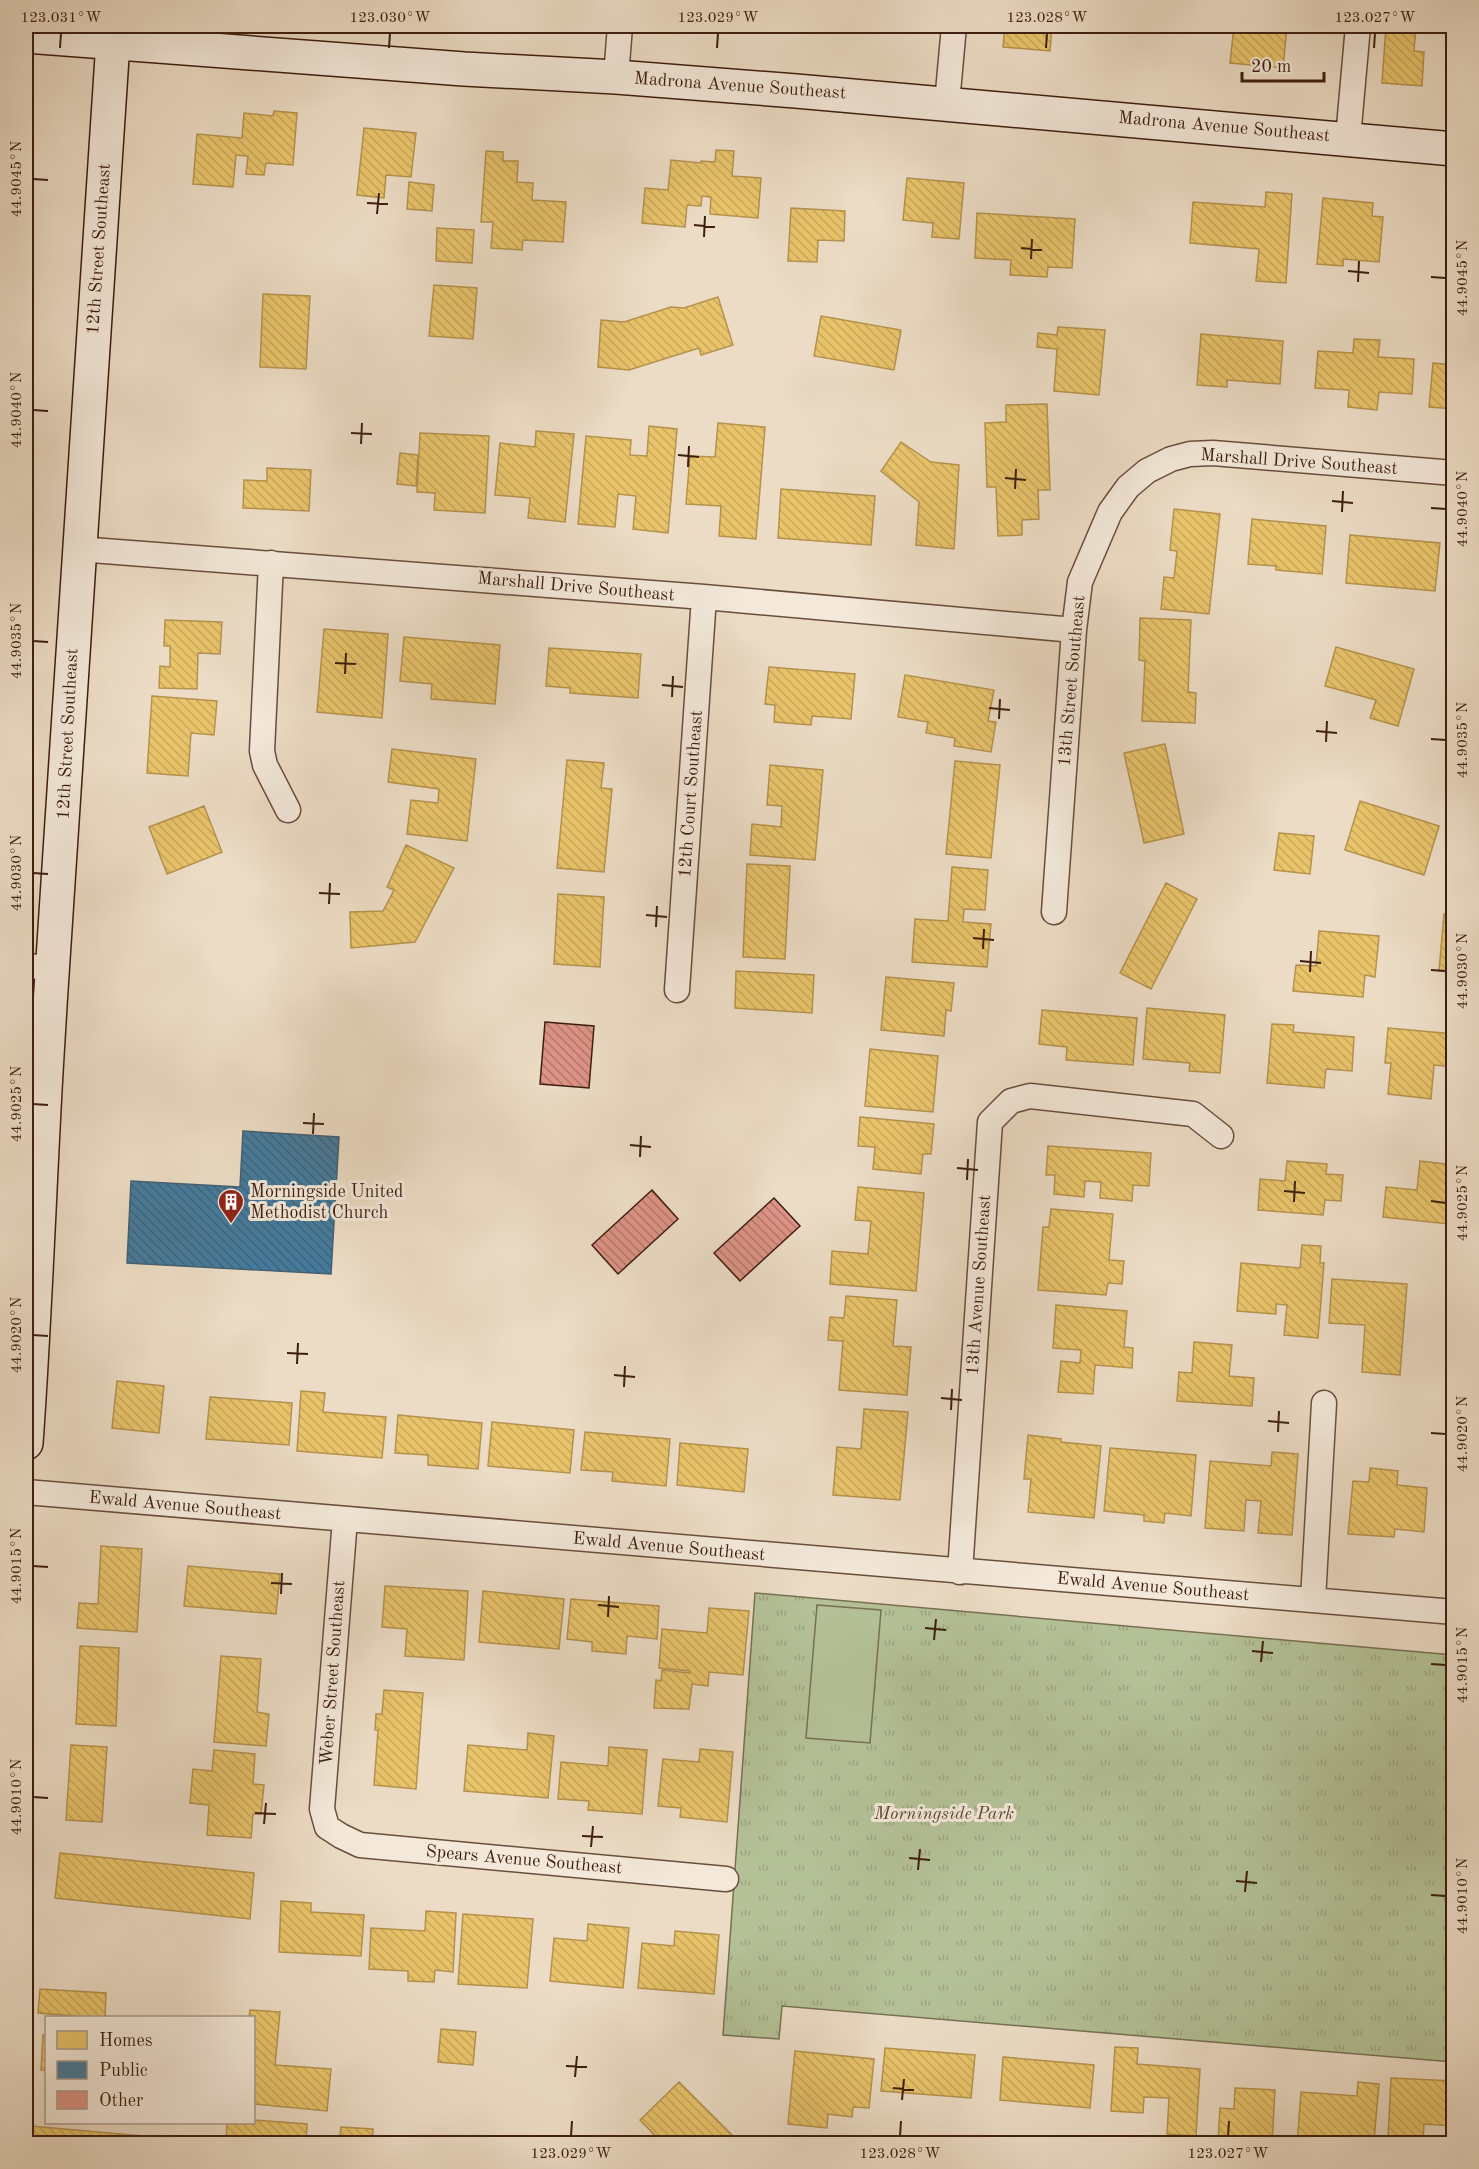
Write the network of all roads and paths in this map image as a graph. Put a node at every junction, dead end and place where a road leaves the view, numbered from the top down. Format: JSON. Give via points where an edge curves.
{"nodes":[{"id":1,"x":620,"y":26,"type":"edge"},
{"id":2,"x":954,"y":26,"type":"edge"},
{"id":3,"x":1358,"y":26,"type":"edge"},
{"id":4,"x":113,"y":34,"type":"edge"},
{"id":5,"x":26,"y":36,"type":"edge"},
{"id":6,"x":616,"y":77,"type":"junction"},
{"id":7,"x":947,"y":103,"type":"junction"},
{"id":8,"x":1348,"y":138,"type":"junction"},
{"id":9,"x":1454,"y":149,"type":"edge"},
{"id":10,"x":1147,"y":471,"type":"joint"},
{"id":11,"x":1454,"y":473,"type":"edge"},
{"id":12,"x":78,"y":549,"type":"junction"},
{"id":13,"x":271,"y":563,"type":"junction"},
{"id":14,"x":704,"y":597,"type":"junction"},
{"id":15,"x":1074,"y":630,"type":"junction"},
{"id":16,"x":288,"y":810,"type":"dead end"},
{"id":17,"x":1054,"y":912,"type":"dead end"},
{"id":18,"x":40,"y":967,"type":"edge"},
{"id":19,"x":677,"y":990,"type":"dead end"},
{"id":20,"x":1221,"y":1136,"type":"dead end"},
{"id":21,"x":30,"y":1319,"type":"edge"},
{"id":22,"x":1324,"y":1403,"type":"dead end"},
{"id":23,"x":26,"y":1443,"type":"edge"},
{"id":24,"x":26,"y":1492,"type":"edge"},
{"id":25,"x":345,"y":1519,"type":"junction"},
{"id":26,"x":960,"y":1572,"type":"junction"},
{"id":27,"x":1313,"y":1600,"type":"junction"},
{"id":28,"x":1454,"y":1612,"type":"edge"},
{"id":29,"x":327,"y":1827,"type":"joint"},
{"id":30,"x":726,"y":1879,"type":"dead end"}],
"edges":[{"from":1,"to":6,"type":"street"},
{"from":2,"to":7,"type":"street"},
{"from":3,"to":8,"type":"street"},
{"from":4,"to":5,"type":"main road","name":"Madrona Avenue Southeast"},
{"from":4,"to":6,"type":"main road","name":"Madrona Avenue Southeast","via":[[471,69]]},
{"from":4,"to":12,"type":"main road","name":"12th Street Southeast"},
{"from":6,"to":7,"type":"main road","name":"Madrona Avenue Southeast"},
{"from":7,"to":8,"type":"main road","name":"Madrona Avenue Southeast"},
{"from":8,"to":9,"type":"main road","name":"Madrona Avenue Southeast"},
{"from":10,"to":11,"type":"street","name":"Marshall Drive Southeast","via":[[1171,459],[1213,453]]},
{"from":10,"to":15,"type":"street","name":"13th Street Southeast","via":[[1128,487],[1110,512],[1080,582]]},
{"from":12,"to":13,"type":"street","name":"Marshall Drive Southeast"},
{"from":12,"to":18,"type":"main road","name":"12th Street Southeast"},
{"from":13,"to":14,"type":"street","name":"Marshall Drive Southeast"},
{"from":13,"to":16,"type":"street","via":[[262,751]]},
{"from":14,"to":15,"type":"street","name":"Marshall Drive Southeast"},
{"from":14,"to":19,"type":"street","name":"12th Court Southeast"},
{"from":15,"to":17,"type":"street","name":"13th Street Southeast"},
{"from":18,"to":21,"type":"main road","name":"12th Street Southeast"},
{"from":20,"to":26,"type":"street","name":"13th Avenue Southeast","via":[[1193,1114],[1184,1112],[1030,1096],[1011,1101],[990,1122]]},
{"from":21,"to":23,"type":"main road","name":"12th Street Southeast"},
{"from":22,"to":27,"type":"street"},
{"from":24,"to":25,"type":"street","name":"Ewald Avenue Southeast"},
{"from":25,"to":26,"type":"street","name":"Ewald Avenue Southeast"},
{"from":25,"to":29,"type":"street","name":"Weber Street Southeast","via":[[322,1809]]},
{"from":26,"to":27,"type":"street","name":"Ewald Avenue Southeast"},
{"from":27,"to":28,"type":"street","name":"Ewald Avenue Southeast"},
{"from":29,"to":30,"type":"street","name":"Spears Avenue Southeast","via":[[360,1845]]}]}
